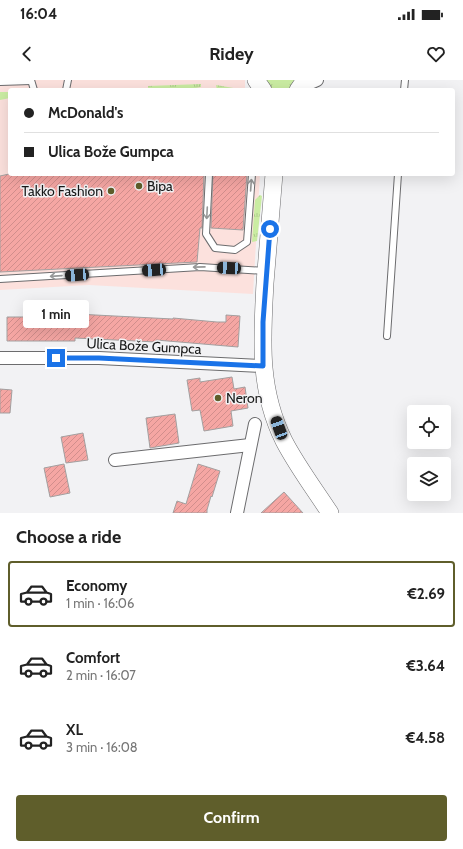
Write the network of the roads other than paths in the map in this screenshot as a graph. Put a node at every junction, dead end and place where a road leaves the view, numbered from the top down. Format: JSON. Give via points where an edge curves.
{"nodes":[{"id":1,"x":31,"y":80,"type":"edge"},
{"id":2,"x":317,"y":80,"type":"edge"},
{"id":3,"x":0,"y":82,"type":"edge"},
{"id":4,"x":302,"y":86,"type":"edge"},
{"id":5,"x":209,"y":176,"type":"edge"},
{"id":6,"x":252,"y":176,"type":"edge"},
{"id":7,"x":274,"y":176,"type":"edge"},
{"id":8,"x":398,"y":176,"type":"edge"},
{"id":9,"x":266,"y":271,"type":"junction"},
{"id":10,"x":0,"y":280,"type":"edge"},
{"id":11,"x":386,"y":336,"type":"dead end"},
{"id":12,"x":0,"y":358,"type":"edge"},
{"id":13,"x":263,"y":366,"type":"junction"},
{"id":14,"x":255,"y":424,"type":"dead end"},
{"id":15,"x":250,"y":445,"type":"junction"},
{"id":16,"x":114,"y":460,"type":"dead end"},
{"id":17,"x":237,"y":513,"type":"edge"},
{"id":18,"x":330,"y":513,"type":"edge"}],
"edges":[{"from":1,"to":3,"type":"lane"},
{"from":2,"to":4,"type":"street"},
{"from":5,"to":6,"type":"lane","one_way":true,"via":[[206,234],[215,248],[235,250],[247,242]]},
{"from":7,"to":9,"type":"main road"},
{"from":8,"to":11,"type":"lane"},
{"from":9,"to":10,"type":"lane","one_way":true,"via":[[200,267]]},
{"from":9,"to":13,"type":"main road","via":[[262,329]]},
{"from":12,"to":13,"type":"street","name":"Ulica Bože Gumpca","via":[[99,358]]},
{"from":13,"to":18,"type":"main road","via":[[271,405],[284,441]]},
{"from":14,"to":15,"type":"street"},
{"from":15,"to":16,"type":"street"},
{"from":15,"to":17,"type":"street"}]}
